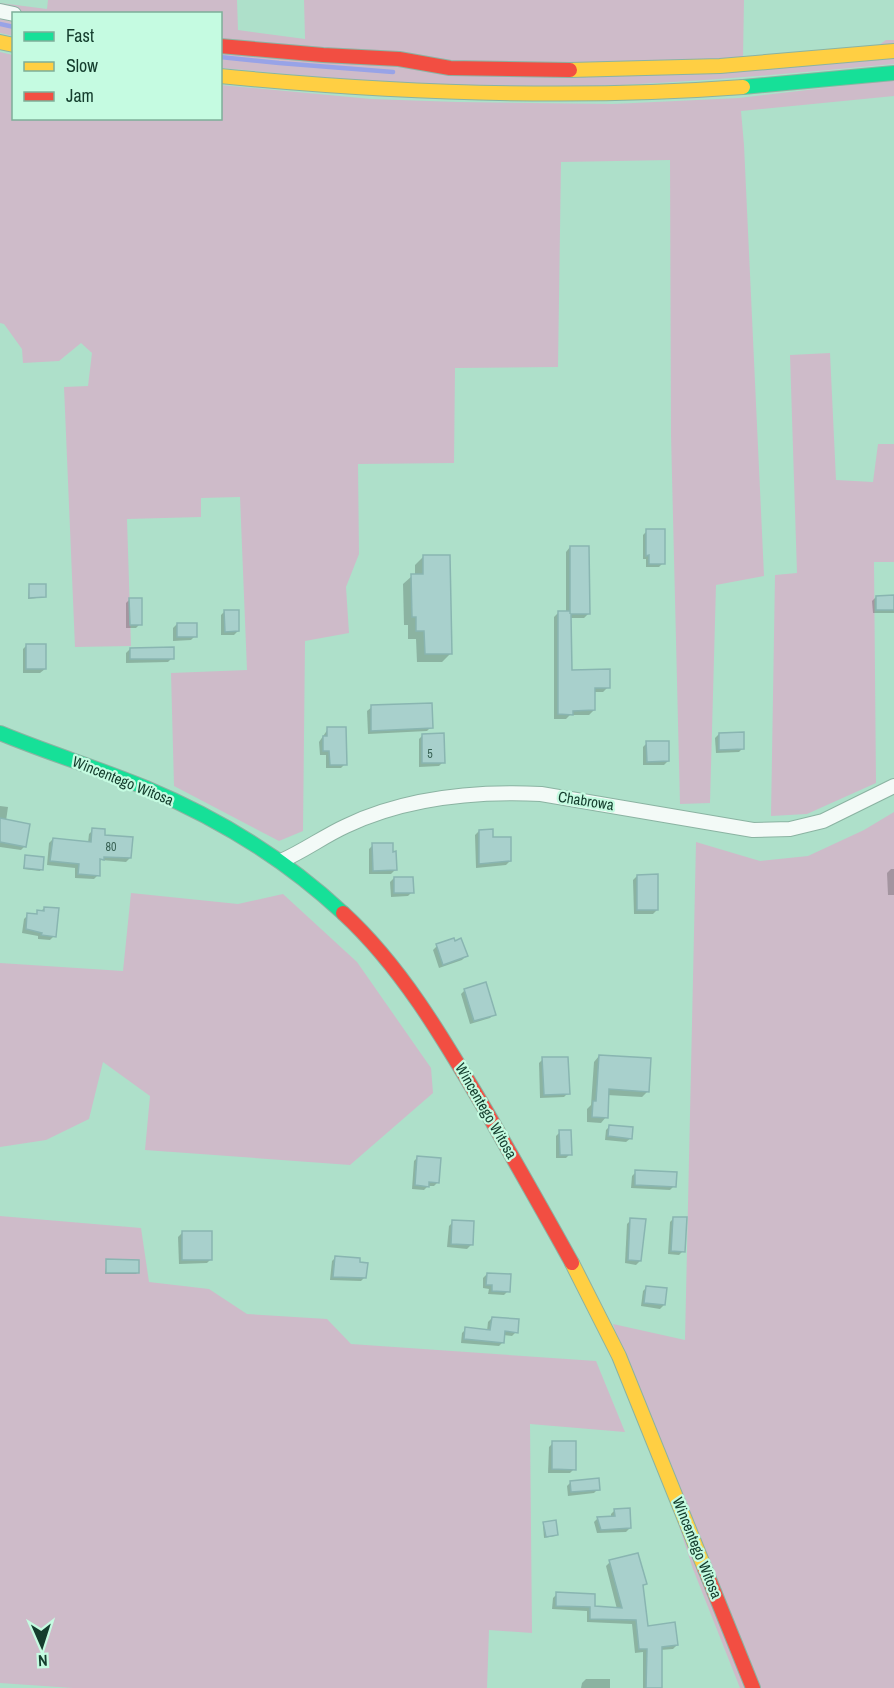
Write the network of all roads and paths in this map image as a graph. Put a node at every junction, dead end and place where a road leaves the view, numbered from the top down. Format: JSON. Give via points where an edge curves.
{"nodes":[{"id":1,"x":222,"y":46,"type":"edge"},
{"id":2,"x":894,"y":51,"type":"edge"},
{"id":3,"x":894,"y":73,"type":"edge"},
{"id":4,"x":222,"y":76,"type":"edge"},
{"id":5,"x":0,"y":732,"type":"edge"},
{"id":6,"x":894,"y":786,"type":"edge"},
{"id":7,"x":281,"y":861,"type":"junction"},
{"id":8,"x":753,"y":1688,"type":"edge"}],
"edges":[{"from":1,"to":2,"type":"main road","via":[[399,59],[485,70],[720,66]]},
{"from":3,"to":4,"type":"main road","via":[[760,86],[535,95],[359,89]]},
{"from":5,"to":7,"type":"main road","name":"Wincentego Witosa","via":[[146,788],[219,823]]},
{"from":6,"to":7,"type":"street","name":"Chabrowa","via":[[823,821],[790,829],[753,830],[541,794],[453,796],[405,805],[346,826]]},
{"from":7,"to":8,"type":"main road","name":"Wincentego Witosa","via":[[336,906],[398,972],[446,1042],[562,1242],[618,1355]]}]}
